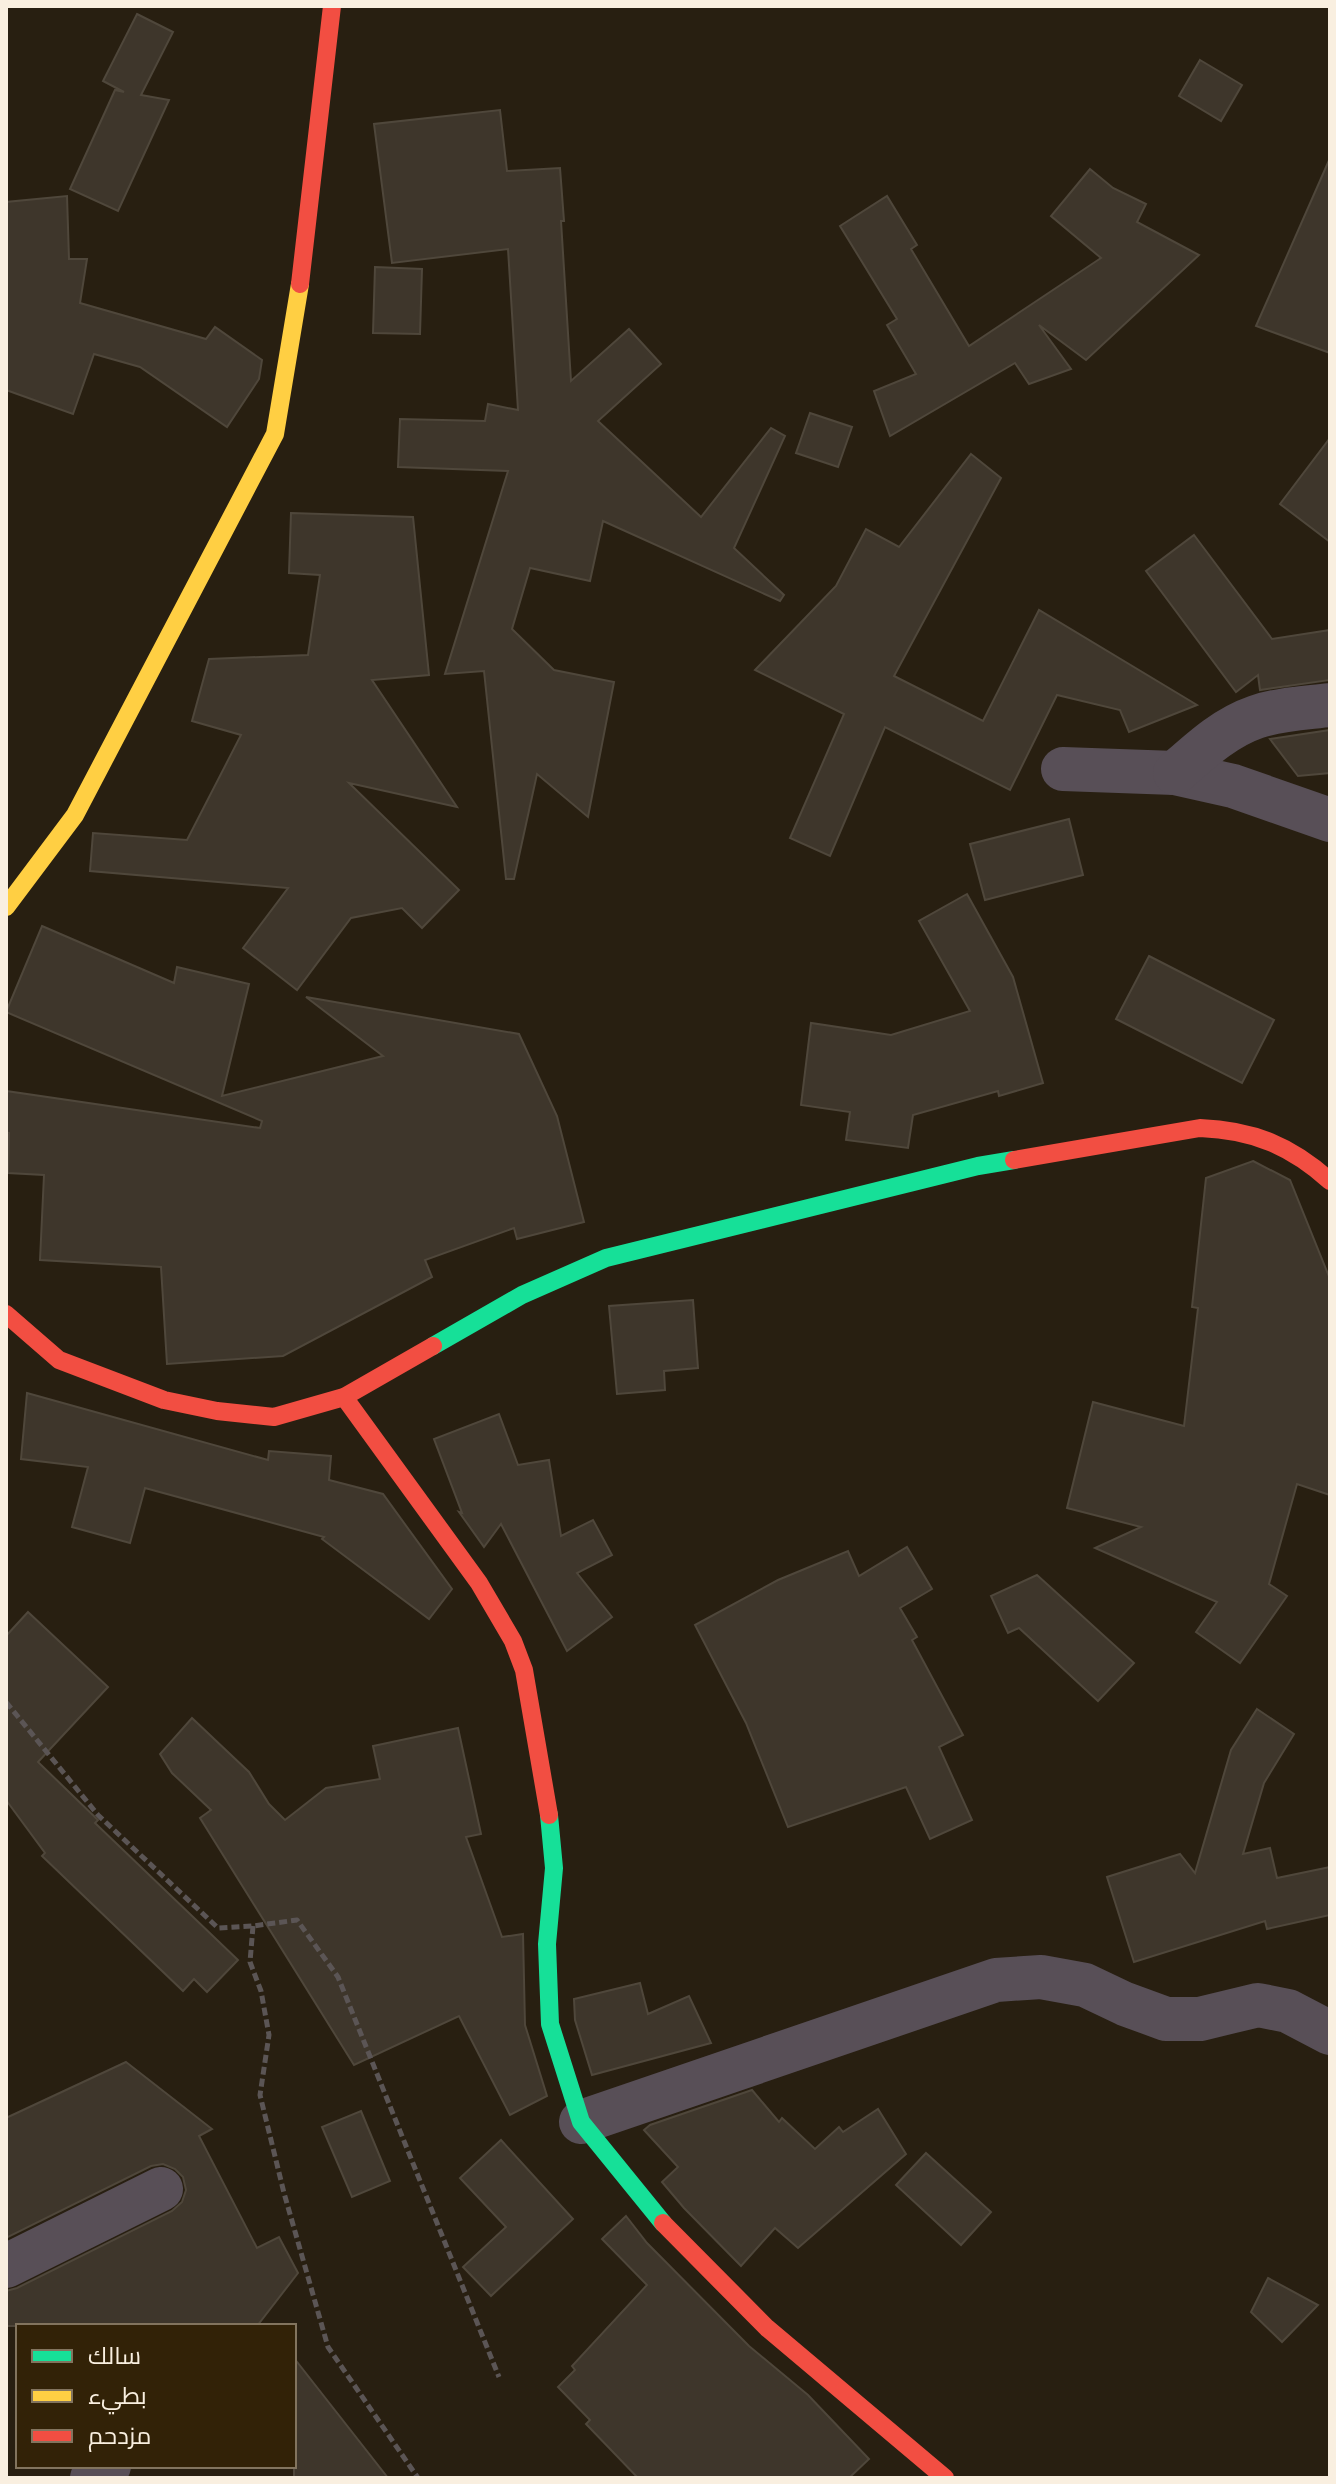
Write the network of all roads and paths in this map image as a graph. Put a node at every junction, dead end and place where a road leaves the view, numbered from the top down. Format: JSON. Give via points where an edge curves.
{"nodes":[{"id":1,"x":332,"y":6,"type":"edge"},
{"id":2,"x":1330,"y":705,"type":"edge"},
{"id":3,"x":1063,"y":769,"type":"dead end"},
{"id":4,"x":1175,"y":773,"type":"junction"},
{"id":5,"x":1330,"y":820,"type":"edge"},
{"id":6,"x":6,"y":907,"type":"edge"},
{"id":7,"x":1330,"y":1181,"type":"edge"},
{"id":8,"x":6,"y":1314,"type":"edge"},
{"id":9,"x":344,"y":1397,"type":"junction"},
{"id":10,"x":6,"y":1702,"type":"edge"},
{"id":11,"x":253,"y":1926,"type":"junction"},
{"id":12,"x":1330,"y":2033,"type":"edge"},
{"id":13,"x":581,"y":2122,"type":"junction"},
{"id":14,"x":161,"y":2189,"type":"dead end"},
{"id":15,"x":6,"y":2266,"type":"edge"},
{"id":16,"x":499,"y":2377,"type":"dead end"},
{"id":17,"x":418,"y":2478,"type":"edge"},
{"id":18,"x":945,"y":2478,"type":"edge"}],
"edges":[{"from":1,"to":6,"type":"street","via":[[299,291],[275,434],[75,815]]},
{"from":2,"to":4,"type":"street","via":[[1259,716],[1212,741]]},
{"from":3,"to":4,"type":"street"},
{"from":4,"to":5,"type":"street","via":[[1233,786]]},
{"from":7,"to":9,"type":"street","via":[[1281,1144],[1227,1128],[1200,1128],[978,1166],[606,1258],[522,1295]]},
{"from":8,"to":9,"type":"street","via":[[59,1360],[164,1400],[274,1417]]},
{"from":9,"to":13,"type":"street","via":[[479,1583],[524,1670],[546,1788],[554,1868],[547,1944],[550,2024]]},
{"from":10,"to":11,"type":"path","via":[[98,1815],[218,1928]]},
{"from":11,"to":16,"type":"path","via":[[297,1920],[338,1977]]},
{"from":11,"to":17,"type":"path","via":[[250,1962],[269,2035],[260,2095],[328,2347]]},
{"from":12,"to":13,"type":"street","via":[[1288,2011],[1258,2005],[1200,2019],[1166,2019],[1085,1985],[1041,1977],[996,1980]]},
{"from":13,"to":18,"type":"street","via":[[665,2225],[767,2328]]},
{"from":14,"to":15,"type":"street"}]}
